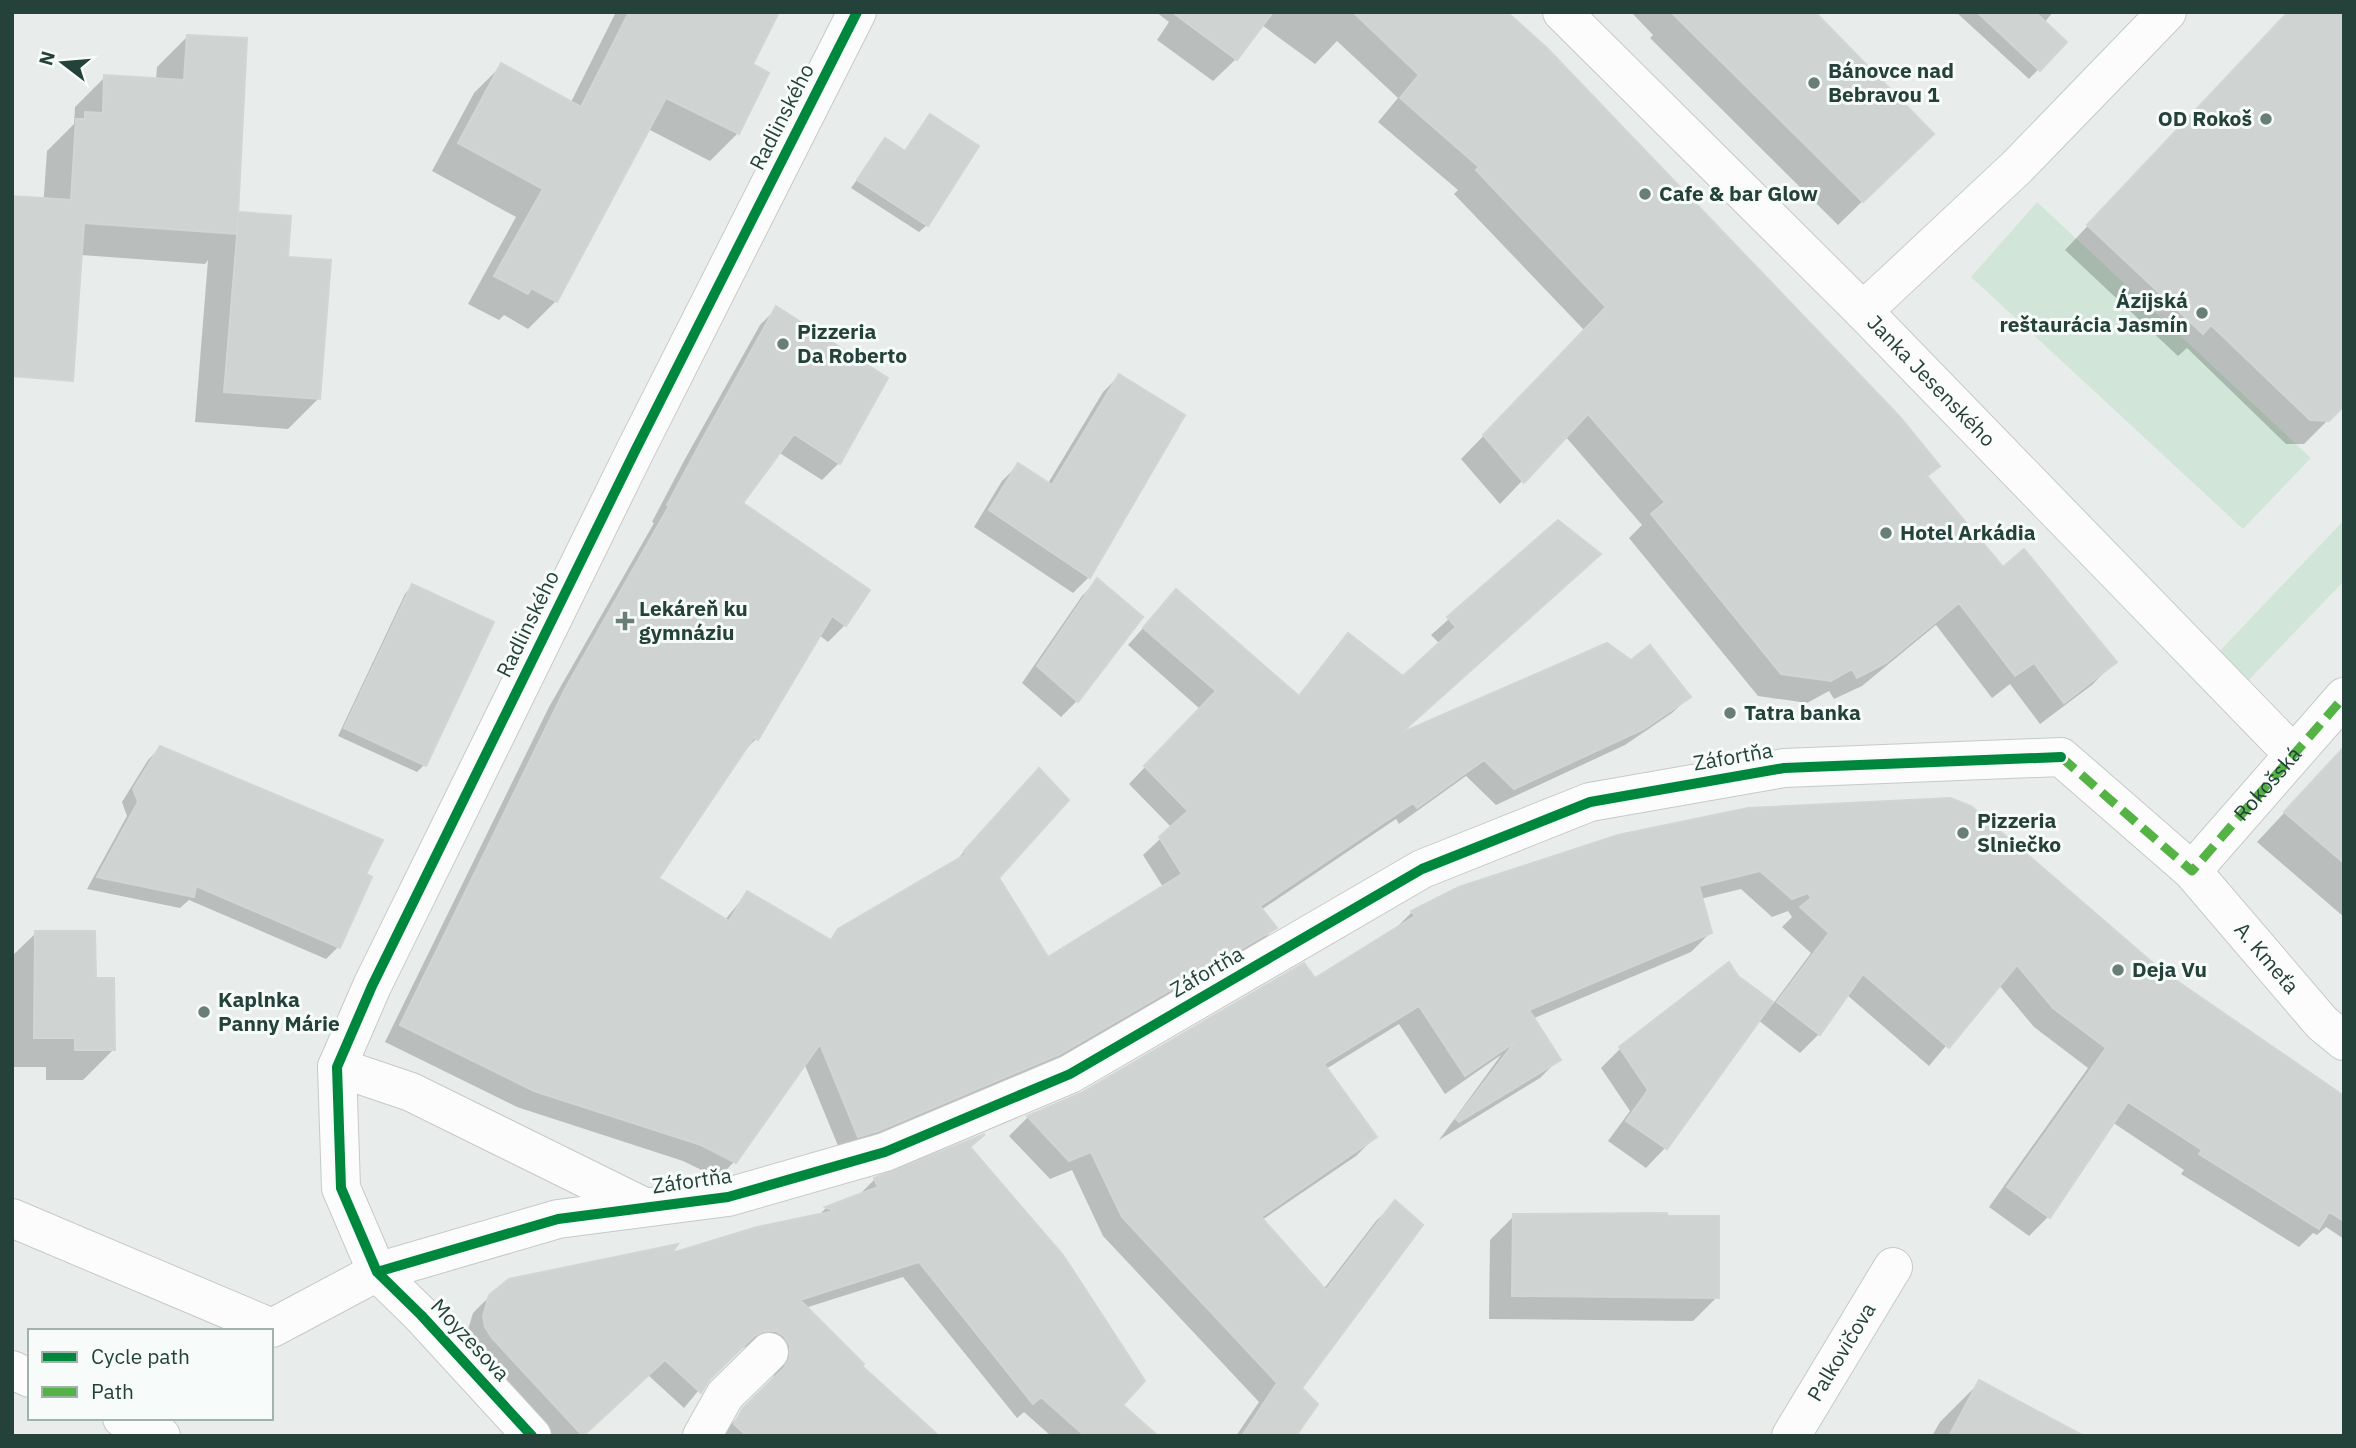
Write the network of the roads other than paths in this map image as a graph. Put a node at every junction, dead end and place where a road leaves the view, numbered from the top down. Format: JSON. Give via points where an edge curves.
{"nodes":[{"id":1,"x":857,"y":12,"type":"edge"},
{"id":2,"x":1562,"y":12,"type":"edge"},
{"id":3,"x":2167,"y":12,"type":"edge"},
{"id":4,"x":1863,"y":312,"type":"junction"},
{"id":5,"x":2344,"y":697,"type":"edge"},
{"id":6,"x":2293,"y":754,"type":"junction"},
{"id":7,"x":2192,"y":871,"type":"junction"},
{"id":8,"x":2344,"y":1041,"type":"edge"},
{"id":9,"x":337,"y":1068,"type":"junction"},
{"id":10,"x":644,"y":1207,"type":"junction"},
{"id":11,"x":12,"y":1218,"type":"edge"},
{"id":12,"x":1893,"y":1267,"type":"dead end"},
{"id":13,"x":377,"y":1272,"type":"junction"},
{"id":14,"x":768,"y":1352,"type":"dead end"},
{"id":15,"x":12,"y":1370,"type":"edge"},
{"id":16,"x":28,"y":1377,"type":"edge"},
{"id":17,"x":126,"y":1420,"type":"edge"},
{"id":18,"x":162,"y":1436,"type":"edge"},
{"id":19,"x":532,"y":1436,"type":"edge"},
{"id":20,"x":702,"y":1436,"type":"edge"},
{"id":21,"x":1791,"y":1436,"type":"edge"}],
"edges":[{"from":1,"to":9,"type":"street","name":"Radlinského","via":[[635,451],[378,974]]},
{"from":2,"to":4,"type":"street","name":"Janka Jesenského"},
{"from":3,"to":4,"type":"street","via":[[2017,167]]},
{"from":4,"to":6,"type":"street","name":"Janka Jesenského"},
{"from":5,"to":6,"type":"street","name":"Rokošská"},
{"from":6,"to":7,"type":"street","name":"Rokošská"},
{"from":7,"to":8,"type":"street","name":"A. Kmeťa","via":[[2322,1023]]},
{"from":7,"to":10,"type":"street","name":"Záfortňa","via":[[2061,757],[1784,768],[1590,802],[1422,869],[1058,1079],[885,1152],[728,1197]]},
{"from":9,"to":10,"type":"street","name":"Záfortňa","via":[[411,1092]]},
{"from":9,"to":13,"type":"street","name":"Radlinského","via":[[341,1188]]},
{"from":10,"to":13,"type":"street","name":"Záfortňa","via":[[558,1219]]},
{"from":11,"to":13,"type":"street","name":"Záfortňa","via":[[272,1328]]},
{"from":12,"to":21,"type":"street","name":"Palkovičova"},
{"from":13,"to":19,"type":"street","name":"Moyzesova"},
{"from":14,"to":20,"type":"street","via":[[725,1395]]},
{"from":15,"to":16,"type":"street"},
{"from":17,"to":18,"type":"street"}]}
